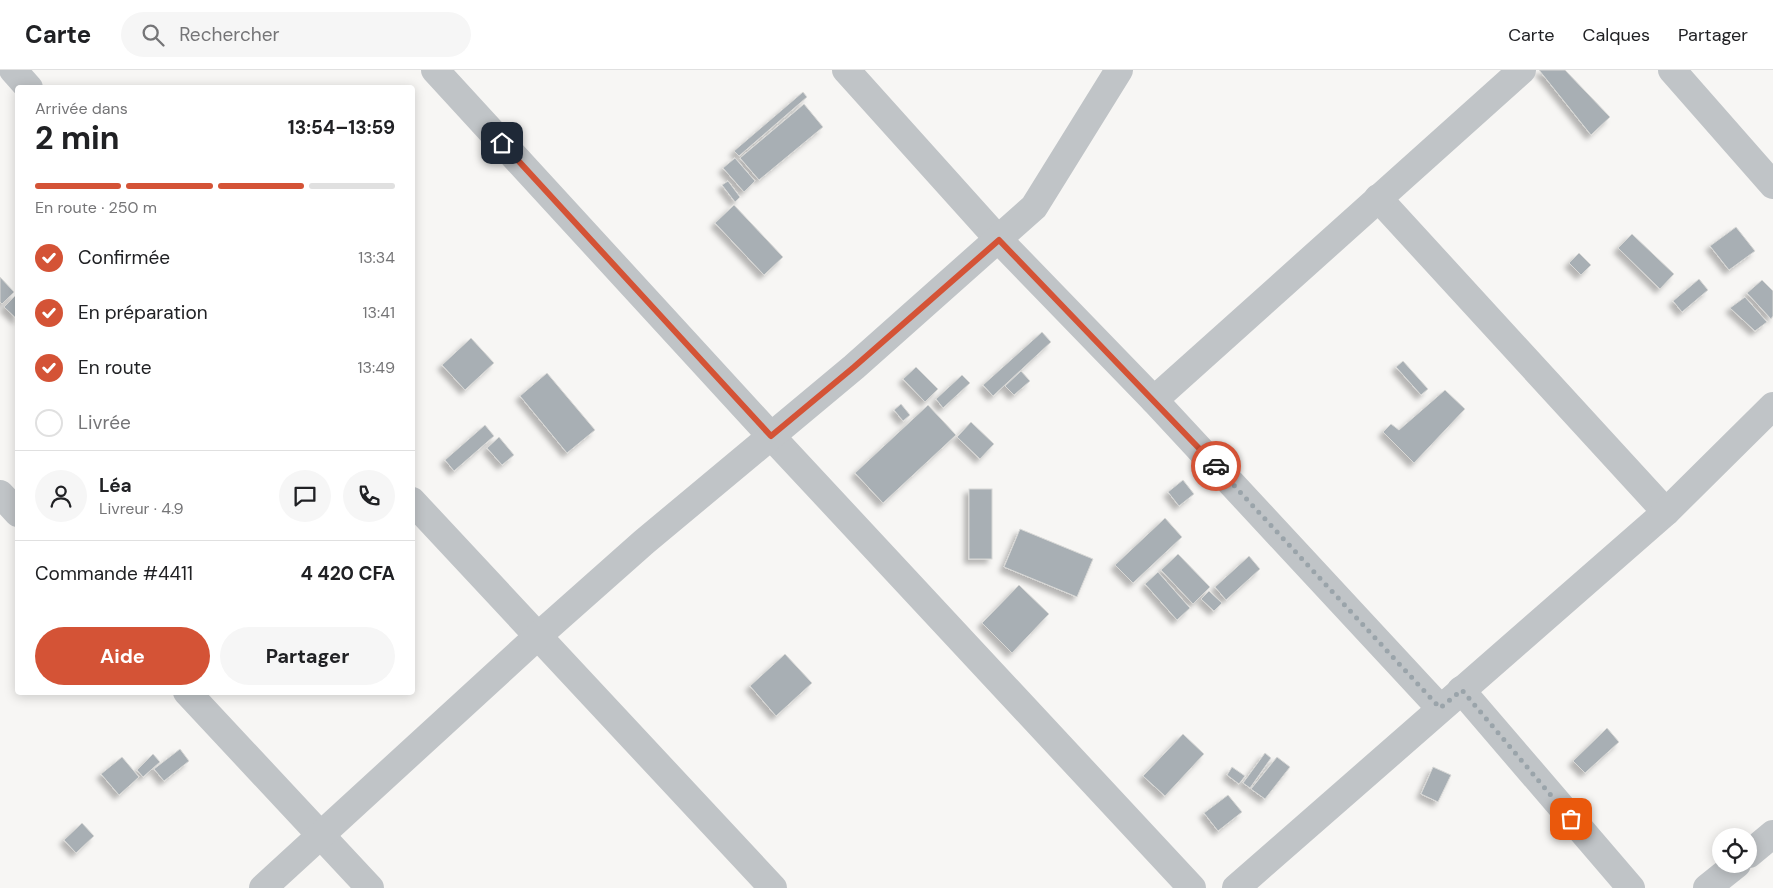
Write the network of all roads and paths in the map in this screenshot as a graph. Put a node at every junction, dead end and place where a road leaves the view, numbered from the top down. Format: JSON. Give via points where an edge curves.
{"nodes":[{"id":1,"x":13,"y":70,"type":"edge"},
{"id":2,"x":435,"y":70,"type":"edge"},
{"id":3,"x":846,"y":70,"type":"edge"},
{"id":4,"x":1119,"y":70,"type":"edge"},
{"id":5,"x":1522,"y":70,"type":"edge"},
{"id":6,"x":1672,"y":70,"type":"edge"},
{"id":7,"x":26,"y":85,"type":"edge"},
{"id":8,"x":1773,"y":185,"type":"edge"},
{"id":9,"x":1378,"y":198,"type":"junction"},
{"id":10,"x":999,"y":240,"type":"junction"},
{"id":11,"x":1154,"y":400,"type":"junction"},
{"id":12,"x":1773,"y":406,"type":"edge"},
{"id":13,"x":771,"y":436,"type":"junction"},
{"id":14,"x":0,"y":494,"type":"edge"},
{"id":15,"x":415,"y":504,"type":"edge"},
{"id":16,"x":15,"y":509,"type":"edge"},
{"id":17,"x":1666,"y":512,"type":"junction"},
{"id":18,"x":538,"y":636,"type":"junction"},
{"id":19,"x":1462,"y":690,"type":"junction"},
{"id":20,"x":191,"y":695,"type":"edge"},
{"id":21,"x":1440,"y":708,"type":"junction"},
{"id":22,"x":1773,"y":834,"type":"edge"},
{"id":23,"x":322,"y":835,"type":"junction"},
{"id":24,"x":1757,"y":847,"type":"edge"},
{"id":25,"x":1726,"y":873,"type":"edge"},
{"id":26,"x":263,"y":888,"type":"edge"},
{"id":27,"x":370,"y":888,"type":"edge"},
{"id":28,"x":773,"y":888,"type":"edge"},
{"id":29,"x":1192,"y":888,"type":"edge"},
{"id":30,"x":1236,"y":888,"type":"edge"},
{"id":31,"x":1631,"y":888,"type":"edge"},
{"id":32,"x":1707,"y":888,"type":"edge"}],
"edges":[{"from":1,"to":7,"type":"street"},
{"from":2,"to":13,"type":"street"},
{"from":3,"to":10,"type":"street"},
{"from":4,"to":10,"type":"street","via":[[1034,207]]},
{"from":5,"to":9,"type":"street"},
{"from":6,"to":8,"type":"street"},
{"from":9,"to":11,"type":"street"},
{"from":9,"to":17,"type":"street"},
{"from":10,"to":11,"type":"street"},
{"from":10,"to":13,"type":"street"},
{"from":11,"to":21,"type":"street"},
{"from":12,"to":17,"type":"street"},
{"from":13,"to":18,"type":"street"},
{"from":13,"to":29,"type":"street"},
{"from":14,"to":16,"type":"street"},
{"from":15,"to":18,"type":"street"},
{"from":17,"to":19,"type":"street"},
{"from":18,"to":23,"type":"street"},
{"from":18,"to":28,"type":"street"},
{"from":19,"to":21,"type":"street"},
{"from":19,"to":31,"type":"street"},
{"from":20,"to":23,"type":"street"},
{"from":21,"to":30,"type":"street"},
{"from":22,"to":24,"type":"street"},
{"from":23,"to":26,"type":"street"},
{"from":23,"to":27,"type":"street"},
{"from":25,"to":32,"type":"street"}]}
